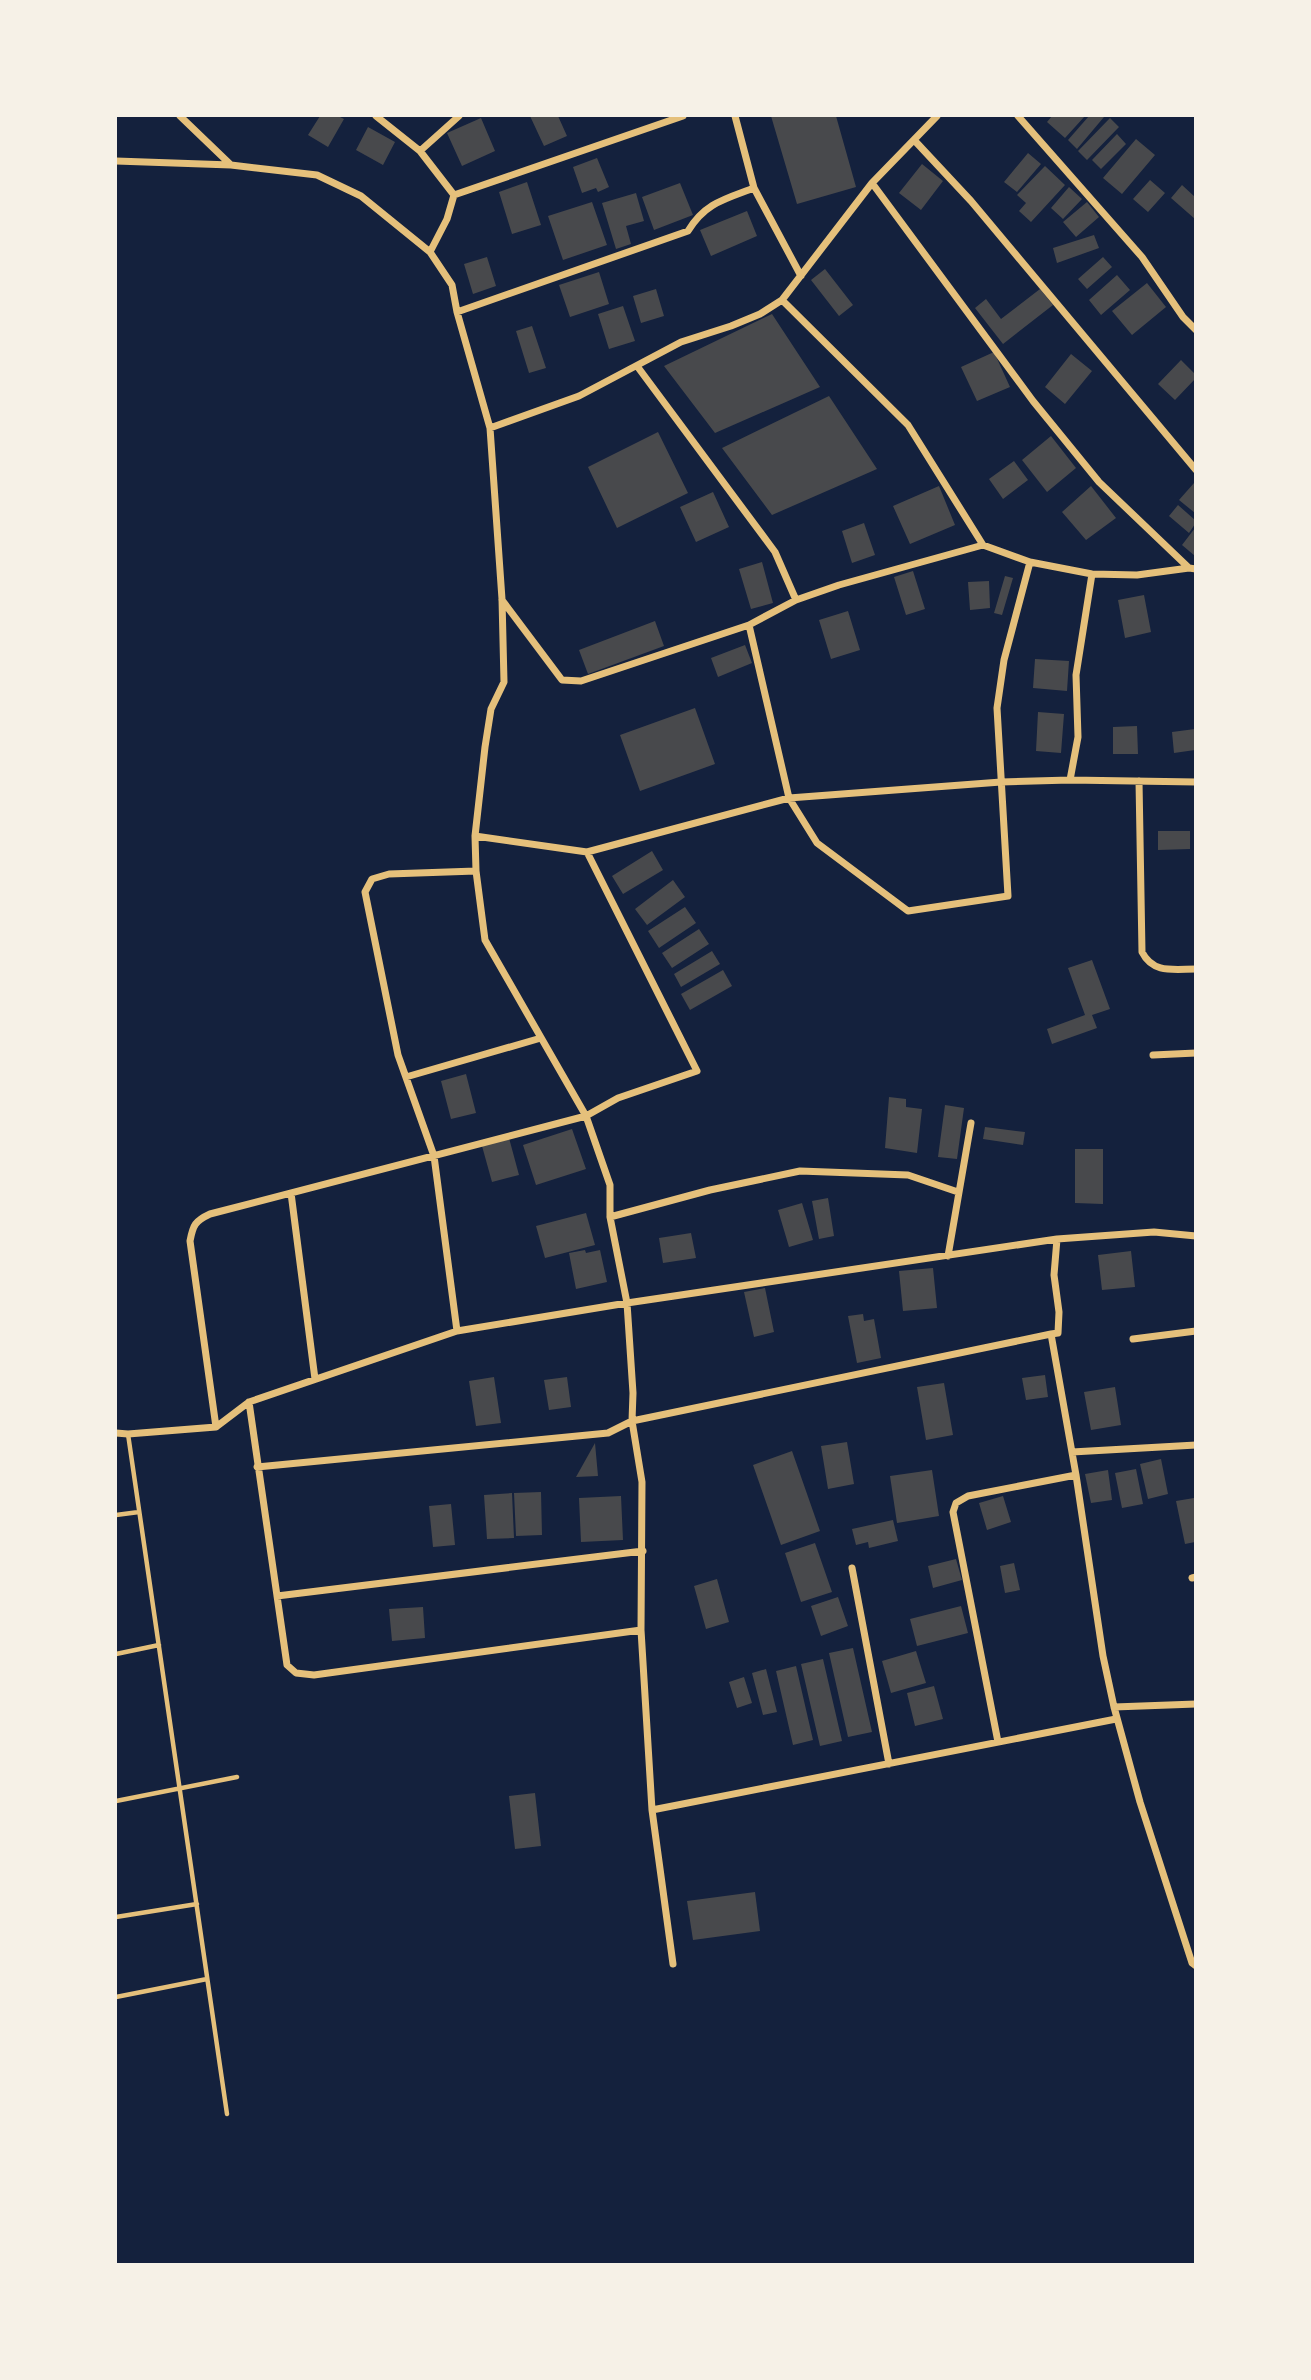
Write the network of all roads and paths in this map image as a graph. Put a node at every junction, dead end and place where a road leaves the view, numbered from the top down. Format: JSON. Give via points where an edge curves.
{"nodes":[{"id":1,"x":180,"y":116,"type":"edge"},
{"id":2,"x":376,"y":116,"type":"edge"},
{"id":3,"x":459,"y":116,"type":"edge"},
{"id":4,"x":682,"y":116,"type":"edge"},
{"id":5,"x":735,"y":116,"type":"edge"},
{"id":6,"x":937,"y":116,"type":"edge"},
{"id":7,"x":1018,"y":116,"type":"edge"},
{"id":8,"x":915,"y":141,"type":"junction"},
{"id":9,"x":419,"y":151,"type":"junction"},
{"id":10,"x":116,"y":162,"type":"edge"},
{"id":11,"x":231,"y":165,"type":"junction"},
{"id":12,"x":872,"y":183,"type":"junction"},
{"id":13,"x":754,"y":188,"type":"junction"},
{"id":14,"x":454,"y":195,"type":"junction"},
{"id":15,"x":430,"y":252,"type":"junction"},
{"id":16,"x":801,"y":275,"type":"junction"},
{"id":17,"x":782,"y":300,"type":"junction"},
{"id":18,"x":457,"y":312,"type":"junction"},
{"id":19,"x":1195,"y":330,"type":"edge"},
{"id":20,"x":637,"y":366,"type":"junction"},
{"id":21,"x":491,"y":428,"type":"junction"},
{"id":22,"x":1195,"y":470,"type":"edge"},
{"id":23,"x":983,"y":545,"type":"junction"},
{"id":24,"x":1030,"y":562,"type":"junction"},
{"id":25,"x":1192,"y":568,"type":"edge"},
{"id":26,"x":1092,"y":574,"type":"junction"},
{"id":27,"x":502,"y":599,"type":"junction"},
{"id":28,"x":796,"y":600,"type":"junction"},
{"id":29,"x":749,"y":625,"type":"junction"},
{"id":30,"x":1070,"y":780,"type":"junction"},
{"id":31,"x":1139,"y":781,"type":"junction"},
{"id":32,"x":1001,"y":782,"type":"junction"},
{"id":33,"x":1195,"y":782,"type":"edge"},
{"id":34,"x":789,"y":798,"type":"junction"},
{"id":35,"x":475,"y":836,"type":"junction"},
{"id":36,"x":587,"y":852,"type":"junction"},
{"id":37,"x":476,"y":872,"type":"junction"},
{"id":38,"x":1195,"y":969,"type":"edge"},
{"id":39,"x":541,"y":1038,"type":"junction"},
{"id":40,"x":1195,"y":1053,"type":"edge"},
{"id":41,"x":1153,"y":1055,"type":"dead end"},
{"id":42,"x":406,"y":1077,"type":"junction"},
{"id":43,"x":586,"y":1116,"type":"junction"},
{"id":44,"x":971,"y":1123,"type":"dead end"},
{"id":45,"x":434,"y":1156,"type":"junction"},
{"id":46,"x":958,"y":1192,"type":"junction"},
{"id":47,"x":291,"y":1193,"type":"junction"},
{"id":48,"x":610,"y":1217,"type":"junction"},
{"id":49,"x":1195,"y":1236,"type":"edge"},
{"id":50,"x":1057,"y":1239,"type":"junction"},
{"id":51,"x":947,"y":1256,"type":"junction"},
{"id":52,"x":627,"y":1303,"type":"junction"},
{"id":53,"x":457,"y":1331,"type":"junction"},
{"id":54,"x":1195,"y":1331,"type":"edge"},
{"id":55,"x":1051,"y":1334,"type":"junction"},
{"id":56,"x":1133,"y":1339,"type":"dead end"},
{"id":57,"x":315,"y":1379,"type":"junction"},
{"id":58,"x":249,"y":1402,"type":"junction"},
{"id":59,"x":632,"y":1421,"type":"junction"},
{"id":60,"x":216,"y":1427,"type":"junction"},
{"id":61,"x":116,"y":1433,"type":"edge"},
{"id":62,"x":128,"y":1434,"type":"junction"},
{"id":63,"x":1195,"y":1445,"type":"edge"},
{"id":64,"x":1072,"y":1451,"type":"junction"},
{"id":65,"x":257,"y":1467,"type":"junction"},
{"id":66,"x":1076,"y":1475,"type":"junction"},
{"id":67,"x":139,"y":1511,"type":"junction"},
{"id":68,"x":116,"y":1515,"type":"edge"},
{"id":69,"x":643,"y":1551,"type":"junction"},
{"id":70,"x":852,"y":1568,"type":"dead end"},
{"id":71,"x":277,"y":1596,"type":"junction"},
{"id":72,"x":641,"y":1630,"type":"junction"},
{"id":73,"x":159,"y":1645,"type":"junction"},
{"id":74,"x":116,"y":1654,"type":"edge"},
{"id":75,"x":1195,"y":1704,"type":"edge"},
{"id":76,"x":1114,"y":1707,"type":"junction"},
{"id":77,"x":1116,"y":1719,"type":"junction"},
{"id":78,"x":998,"y":1742,"type":"junction"},
{"id":79,"x":889,"y":1764,"type":"junction"},
{"id":80,"x":237,"y":1777,"type":"dead end"},
{"id":81,"x":180,"y":1787,"type":"junction"},
{"id":82,"x":116,"y":1801,"type":"edge"},
{"id":83,"x":652,"y":1810,"type":"junction"},
{"id":84,"x":197,"y":1904,"type":"junction"},
{"id":85,"x":116,"y":1917,"type":"edge"},
{"id":86,"x":673,"y":1965,"type":"dead end"},
{"id":87,"x":1195,"y":1966,"type":"edge"},
{"id":88,"x":208,"y":1979,"type":"junction"},
{"id":89,"x":116,"y":1997,"type":"edge"},
{"id":90,"x":227,"y":2114,"type":"dead end"}],
"edges":[{"from":1,"to":11,"type":"street"},
{"from":2,"to":9,"type":"street"},
{"from":3,"to":9,"type":"street"},
{"from":4,"to":14,"type":"street"},
{"from":5,"to":13,"type":"street"},
{"from":6,"to":8,"type":"street"},
{"from":7,"to":19,"type":"street","via":[[1142,257]]},
{"from":8,"to":12,"type":"street"},
{"from":8,"to":22,"type":"street","via":[[971,201]]},
{"from":9,"to":14,"type":"street"},
{"from":10,"to":11,"type":"street"},
{"from":11,"to":15,"type":"street","via":[[317,175],[361,196]]},
{"from":12,"to":16,"type":"street"},
{"from":12,"to":25,"type":"street","via":[[1033,401],[1099,482]]},
{"from":13,"to":16,"type":"street"},
{"from":13,"to":18,"type":"street","via":[[720,200],[699,214],[688,231]]},
{"from":14,"to":15,"type":"street"},
{"from":15,"to":18,"type":"street","via":[[452,285]]},
{"from":16,"to":17,"type":"street"},
{"from":17,"to":20,"type":"street","via":[[760,314],[681,342]]},
{"from":17,"to":23,"type":"street","via":[[908,425]]},
{"from":18,"to":21,"type":"street"},
{"from":20,"to":21,"type":"street","via":[[579,396]]},
{"from":20,"to":28,"type":"street","via":[[775,552]]},
{"from":21,"to":27,"type":"street"},
{"from":23,"to":24,"type":"street"},
{"from":23,"to":28,"type":"street"},
{"from":24,"to":26,"type":"street"},
{"from":24,"to":32,"type":"street","via":[[1004,660],[997,708]]},
{"from":25,"to":26,"type":"street","via":[[1137,575]]},
{"from":26,"to":30,"type":"street","via":[[1076,675],[1078,737]]},
{"from":27,"to":29,"type":"street","via":[[562,680],[581,681]]},
{"from":27,"to":35,"type":"street","via":[[504,682],[491,709]]},
{"from":28,"to":29,"type":"street"},
{"from":29,"to":34,"type":"street"},
{"from":30,"to":31,"type":"street"},
{"from":30,"to":32,"type":"street"},
{"from":31,"to":33,"type":"street"},
{"from":31,"to":38,"type":"street","via":[[1142,952],[1151,965],[1162,970]]},
{"from":32,"to":34,"type":"street"},
{"from":32,"to":34,"type":"street","via":[[1008,896],[908,911],[817,843]]},
{"from":34,"to":36,"type":"street"},
{"from":35,"to":36,"type":"street"},
{"from":35,"to":37,"type":"street"},
{"from":36,"to":43,"type":"street","via":[[697,1071],[618,1098]]},
{"from":37,"to":39,"type":"street","via":[[485,940]]},
{"from":37,"to":42,"type":"street","via":[[389,874],[372,879],[365,892]]},
{"from":39,"to":42,"type":"street"},
{"from":39,"to":43,"type":"street"},
{"from":40,"to":41,"type":"street"},
{"from":42,"to":45,"type":"street"},
{"from":43,"to":45,"type":"street"},
{"from":43,"to":48,"type":"street","via":[[610,1185]]},
{"from":44,"to":46,"type":"street"},
{"from":45,"to":47,"type":"street"},
{"from":45,"to":53,"type":"street"},
{"from":46,"to":48,"type":"street","via":[[908,1175],[800,1171]]},
{"from":46,"to":51,"type":"street"},
{"from":47,"to":57,"type":"street"},
{"from":47,"to":60,"type":"street","via":[[210,1214],[192,1226],[190,1241]]},
{"from":48,"to":52,"type":"street"},
{"from":49,"to":50,"type":"street","via":[[1154,1232]]},
{"from":50,"to":51,"type":"street"},
{"from":50,"to":55,"type":"street","via":[[1058,1333]]},
{"from":51,"to":52,"type":"street"},
{"from":52,"to":53,"type":"street"},
{"from":52,"to":59,"type":"street"},
{"from":53,"to":57,"type":"street"},
{"from":54,"to":56,"type":"street"},
{"from":55,"to":59,"type":"street"},
{"from":55,"to":64,"type":"street"},
{"from":57,"to":58,"type":"street"},
{"from":58,"to":60,"type":"street"},
{"from":58,"to":65,"type":"street"},
{"from":59,"to":65,"type":"street","via":[[608,1433]]},
{"from":59,"to":69,"type":"street","via":[[642,1482]]},
{"from":60,"to":62,"type":"street"},
{"from":61,"to":62,"type":"street"},
{"from":62,"to":67,"type":"lane"},
{"from":63,"to":64,"type":"street"},
{"from":64,"to":66,"type":"street"},
{"from":65,"to":71,"type":"street"},
{"from":66,"to":76,"type":"street"},
{"from":66,"to":78,"type":"street","via":[[968,1496],[956,1503],[953,1512]]},
{"from":67,"to":68,"type":"lane"},
{"from":67,"to":73,"type":"lane"},
{"from":69,"to":71,"type":"street"},
{"from":69,"to":72,"type":"street"},
{"from":70,"to":79,"type":"street"},
{"from":71,"to":72,"type":"street","via":[[287,1665],[296,1674]]},
{"from":72,"to":83,"type":"street"},
{"from":73,"to":74,"type":"lane"},
{"from":73,"to":81,"type":"lane"},
{"from":75,"to":76,"type":"street"},
{"from":76,"to":77,"type":"street"},
{"from":77,"to":78,"type":"street"},
{"from":77,"to":87,"type":"street"},
{"from":78,"to":79,"type":"street"},
{"from":79,"to":83,"type":"street"},
{"from":80,"to":81,"type":"lane"},
{"from":81,"to":82,"type":"lane"},
{"from":81,"to":84,"type":"lane"},
{"from":83,"to":86,"type":"street"},
{"from":84,"to":85,"type":"lane"},
{"from":84,"to":88,"type":"lane"},
{"from":88,"to":89,"type":"lane"},
{"from":88,"to":90,"type":"lane"}]}
